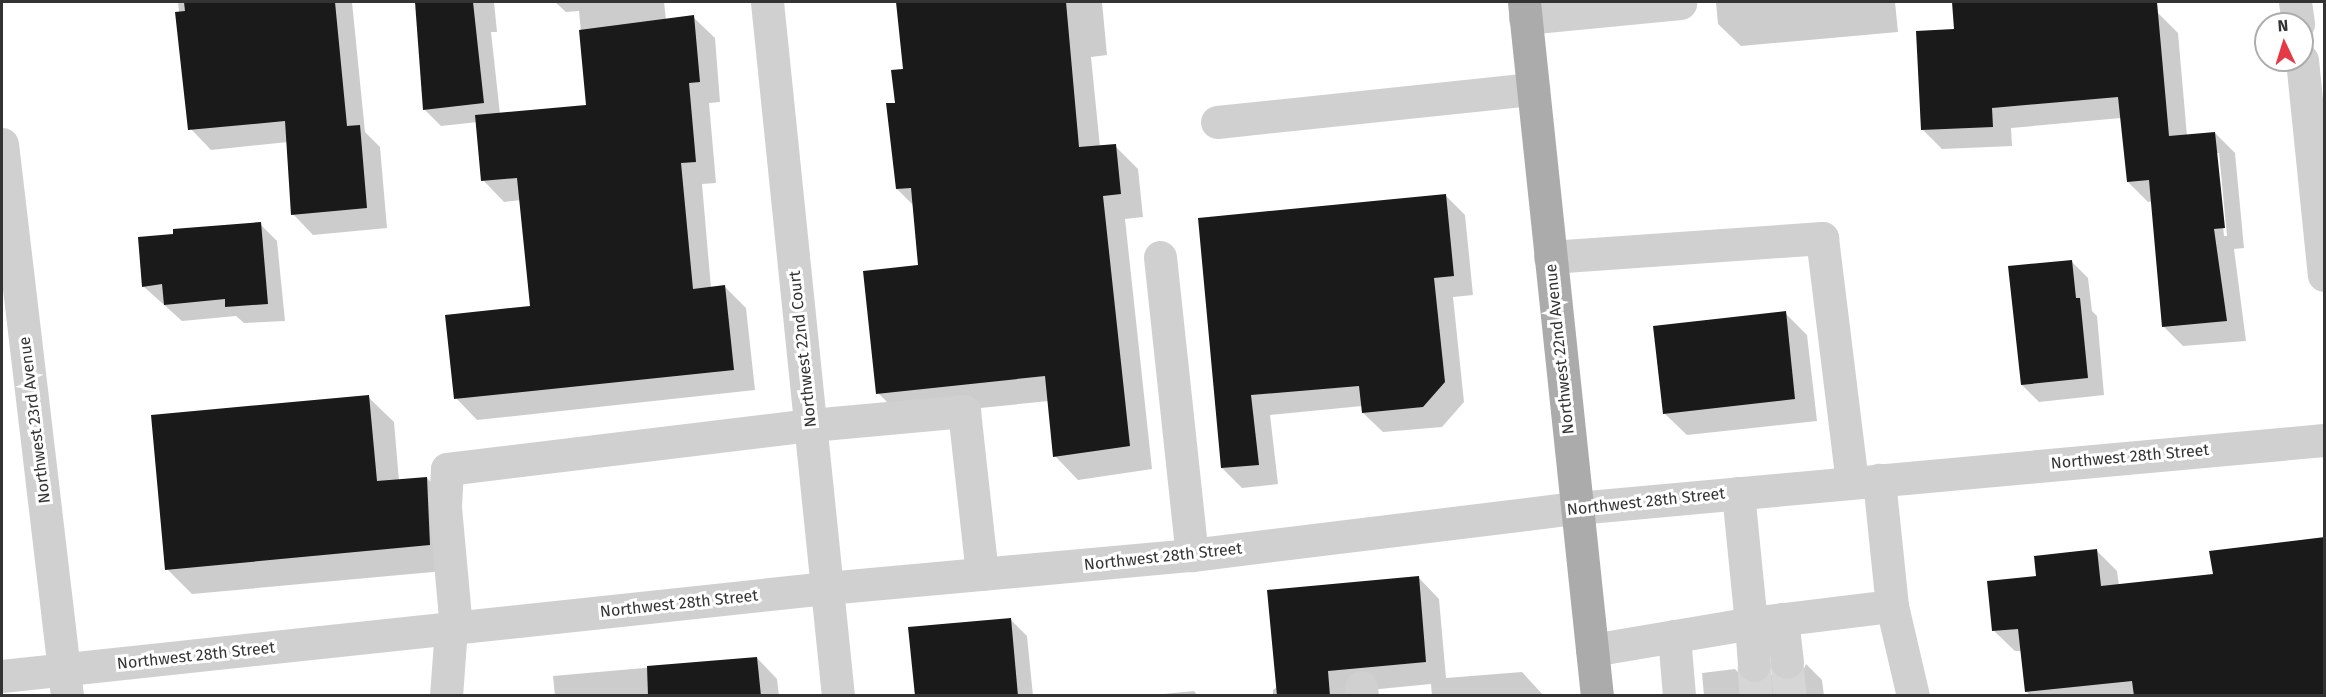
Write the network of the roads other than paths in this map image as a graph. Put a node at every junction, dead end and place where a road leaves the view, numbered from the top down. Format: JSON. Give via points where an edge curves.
{"nodes":[{"id":1,"x":768,"y":2,"type":"edge"},
{"id":2,"x":1680,"y":3,"type":"dead end"},
{"id":3,"x":1525,"y":10,"type":"edge"},
{"id":4,"x":2303,"y":72,"type":"edge"},
{"id":5,"x":1533,"y":89,"type":"junction"},
{"id":6,"x":1217,"y":122,"type":"dead end"},
{"id":7,"x":2,"y":144,"type":"edge"},
{"id":8,"x":1550,"y":256,"type":"junction"},
{"id":9,"x":1160,"y":257,"type":"dead end"},
{"id":10,"x":2325,"y":275,"type":"edge"},
{"id":11,"x":811,"y":425,"type":"junction"},
{"id":12,"x":2325,"y":440,"type":"edge"},
{"id":13,"x":1866,"y":481,"type":"junction"},
{"id":14,"x":1738,"y":493,"type":"junction"},
{"id":15,"x":1577,"y":508,"type":"junction"},
{"id":16,"x":1192,"y":555,"type":"junction"},
{"id":17,"x":982,"y":574,"type":"junction"},
{"id":18,"x":827,"y":588,"type":"junction"},
{"id":19,"x":1892,"y":606,"type":"junction"},
{"id":20,"x":1767,"y":621,"type":"junction"},
{"id":21,"x":453,"y":628,"type":"junction"},
{"id":22,"x":1674,"y":636,"type":"junction"},
{"id":23,"x":1592,"y":650,"type":"junction"},
{"id":24,"x":1787,"y":662,"type":"tunnel mouth"},
{"id":25,"x":1754,"y":665,"type":"tunnel mouth"},
{"id":26,"x":2,"y":676,"type":"edge"},
{"id":27,"x":66,"y":683,"type":"edge"},
{"id":28,"x":446,"y":696,"type":"edge"},
{"id":29,"x":838,"y":696,"type":"edge"},
{"id":30,"x":1597,"y":696,"type":"edge"},
{"id":31,"x":1679,"y":696,"type":"edge"},
{"id":32,"x":1913,"y":696,"type":"edge"}],
"edges":[{"from":1,"to":11,"type":"street","name":"Northwest 22nd Court"},
{"from":2,"to":3,"type":"street"},
{"from":3,"to":5,"type":"main road","name":"Northwest 22nd Avenue"},
{"from":4,"to":10,"type":"street"},
{"from":5,"to":6,"type":"street"},
{"from":5,"to":8,"type":"main road","name":"Northwest 22nd Avenue"},
{"from":7,"to":27,"type":"street","name":"Northwest 23rd Avenue"},
{"from":8,"to":13,"type":"street","via":[[1822,238]]},
{"from":8,"to":15,"type":"main road","name":"Northwest 22nd Avenue"},
{"from":9,"to":16,"type":"street"},
{"from":11,"to":17,"type":"street","via":[[964,411]]},
{"from":11,"to":18,"type":"street","name":"Northwest 22nd Court"},
{"from":11,"to":21,"type":"street","via":[[447,469],[445,507]]},
{"from":12,"to":13,"type":"street","name":"Northwest 28th Street"},
{"from":13,"to":14,"type":"street","name":"Northwest 28th Street"},
{"from":13,"to":19,"type":"street"},
{"from":14,"to":15,"type":"street","name":"Northwest 28th Street"},
{"from":14,"to":20,"type":"street"},
{"from":15,"to":16,"type":"street","name":"Northwest 28th Street"},
{"from":15,"to":23,"type":"main road","name":"Northwest 22nd Avenue"},
{"from":16,"to":17,"type":"street","name":"Northwest 28th Street"},
{"from":17,"to":18,"type":"street","name":"Northwest 28th Street"},
{"from":18,"to":21,"type":"street","name":"Northwest 28th Street"},
{"from":18,"to":29,"type":"street","name":"Northwest 22nd Court"},
{"from":19,"to":20,"type":"street"},
{"from":19,"to":32,"type":"street"},
{"from":20,"to":22,"type":"street"},
{"from":20,"to":24,"type":"street"},
{"from":20,"to":25,"type":"street"},
{"from":21,"to":27,"type":"street","name":"Northwest 28th Street"},
{"from":21,"to":28,"type":"street"},
{"from":22,"to":23,"type":"street"},
{"from":22,"to":31,"type":"street"},
{"from":23,"to":30,"type":"main road","name":"Northwest 22nd Avenue"},
{"from":26,"to":27,"type":"street","name":"Northwest 28th Street"}]}
